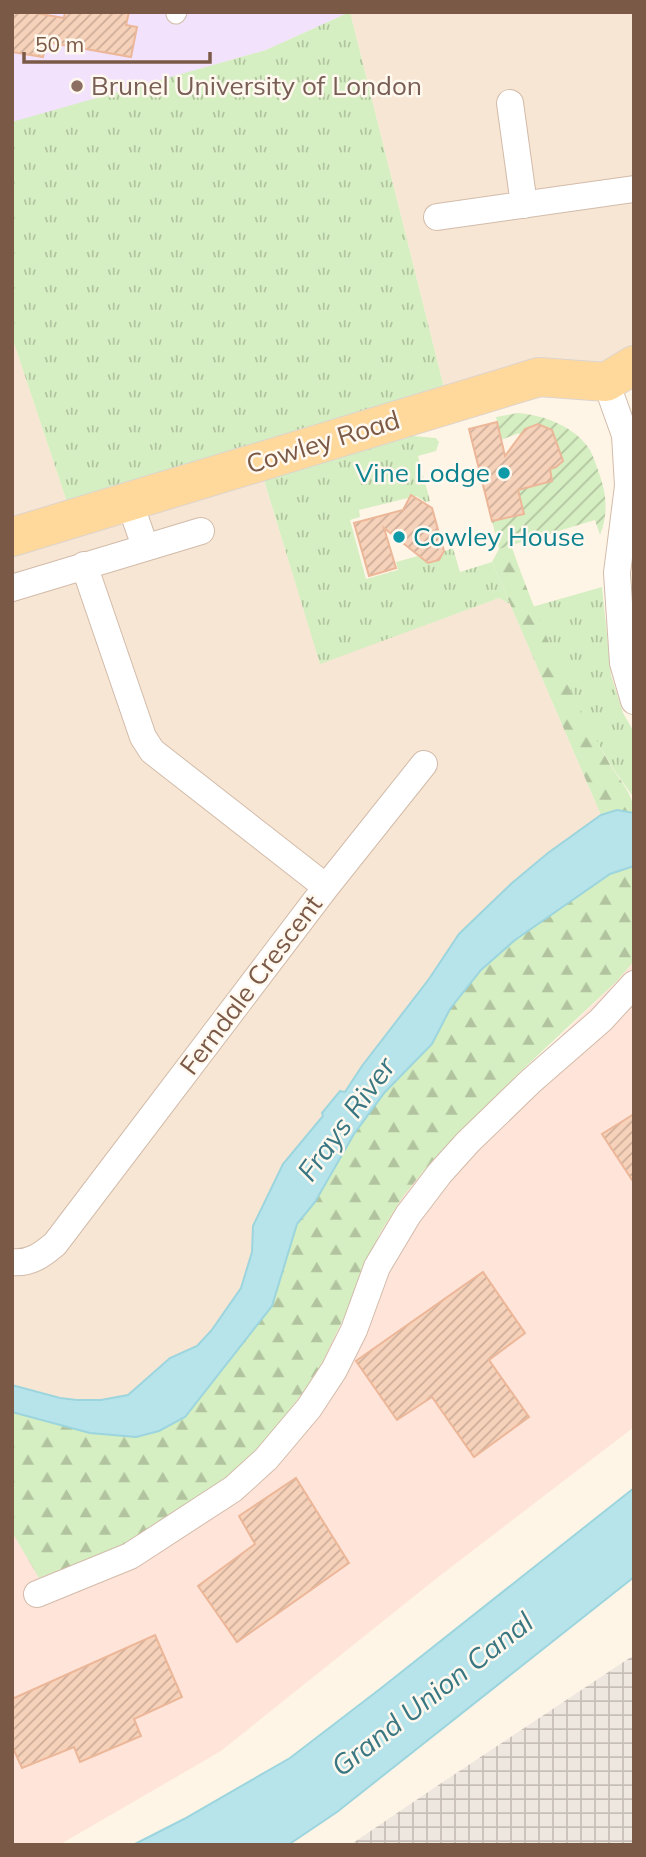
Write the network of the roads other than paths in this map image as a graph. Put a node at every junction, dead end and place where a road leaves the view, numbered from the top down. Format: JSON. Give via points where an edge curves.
{"nodes":[{"id":1,"x":510,"y":103,"type":"dead end"},
{"id":2,"x":634,"y":189,"type":"edge"},
{"id":3,"x":524,"y":205,"type":"junction"},
{"id":4,"x":437,"y":217,"type":"dead end"},
{"id":5,"x":620,"y":373,"type":"edge"},
{"id":6,"x":129,"y":501,"type":"junction"},
{"id":7,"x":201,"y":531,"type":"dead end"},
{"id":8,"x":12,"y":537,"type":"edge"},
{"id":9,"x":145,"y":546,"type":"junction"},
{"id":10,"x":84,"y":565,"type":"junction"},
{"id":11,"x":12,"y":589,"type":"edge"},
{"id":12,"x":634,"y":701,"type":"edge"},
{"id":13,"x":424,"y":764,"type":"dead end"},
{"id":14,"x":326,"y":887,"type":"junction"},
{"id":15,"x":634,"y":984,"type":"edge"},
{"id":16,"x":12,"y":1262,"type":"edge"},
{"id":17,"x":37,"y":1594,"type":"dead end"}],
"edges":[{"from":1,"to":3,"type":"street"},
{"from":2,"to":3,"type":"street"},
{"from":3,"to":4,"type":"street"},
{"from":5,"to":6,"type":"main road","name":"Cowley Road","via":[[539,377]]},
{"from":5,"to":12,"type":"street","via":[[628,486],[618,563],[619,620],[623,663]]},
{"from":6,"to":8,"type":"main road","name":"Cowley Road"},
{"from":6,"to":9,"type":"street"},
{"from":7,"to":9,"type":"street"},
{"from":9,"to":10,"type":"street"},
{"from":10,"to":11,"type":"street"},
{"from":10,"to":14,"type":"street","name":"Ferndale Crescent","via":[[143,737],[152,751]]},
{"from":13,"to":14,"type":"street"},
{"from":14,"to":16,"type":"street","name":"Ferndale Crescent","via":[[55,1244],[36,1258]]},
{"from":15,"to":17,"type":"street","via":[[440,1172],[377,1267],[334,1370],[266,1458],[233,1489],[130,1556]]}]}
